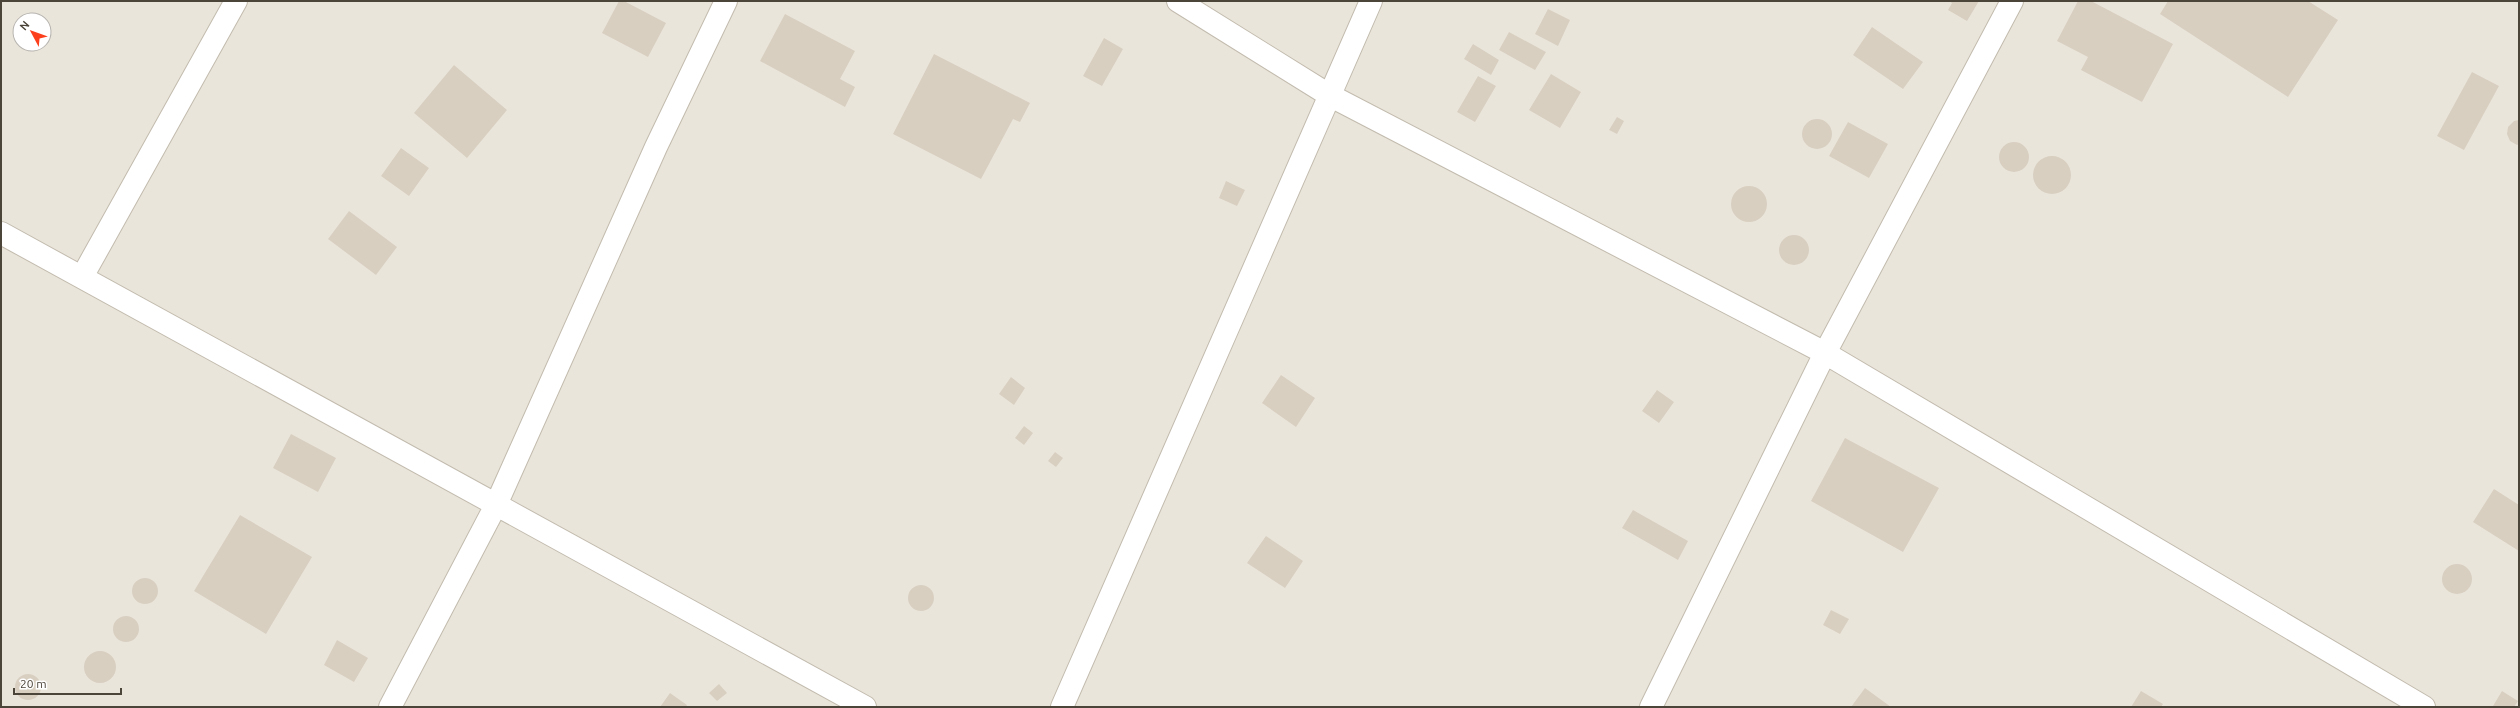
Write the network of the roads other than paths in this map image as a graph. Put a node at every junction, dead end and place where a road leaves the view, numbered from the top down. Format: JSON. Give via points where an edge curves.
{"nodes":[{"id":1,"x":236,"y":1,"type":"edge"},
{"id":2,"x":726,"y":1,"type":"edge"},
{"id":3,"x":1178,"y":1,"type":"edge"},
{"id":4,"x":1371,"y":1,"type":"edge"},
{"id":5,"x":2012,"y":1,"type":"edge"},
{"id":6,"x":1329,"y":95,"type":"junction"},
{"id":7,"x":1,"y":233,"type":"edge"},
{"id":8,"x":82,"y":277,"type":"junction"},
{"id":9,"x":1825,"y":354,"type":"junction"},
{"id":10,"x":496,"y":505,"type":"junction"},
{"id":11,"x":390,"y":707,"type":"edge"},
{"id":12,"x":865,"y":707,"type":"edge"},
{"id":13,"x":1062,"y":707,"type":"edge"},
{"id":14,"x":1651,"y":707,"type":"edge"},
{"id":15,"x":2424,"y":707,"type":"edge"}],
"edges":[{"from":1,"to":8,"type":"street"},
{"from":2,"to":10,"type":"street","via":[[656,147]]},
{"from":3,"to":6,"type":"street"},
{"from":4,"to":6,"type":"street"},
{"from":5,"to":9,"type":"street"},
{"from":6,"to":9,"type":"street"},
{"from":6,"to":13,"type":"street"},
{"from":7,"to":8,"type":"street"},
{"from":8,"to":10,"type":"street"},
{"from":9,"to":14,"type":"street"},
{"from":9,"to":15,"type":"street"},
{"from":10,"to":11,"type":"street"},
{"from":10,"to":12,"type":"street"}]}
